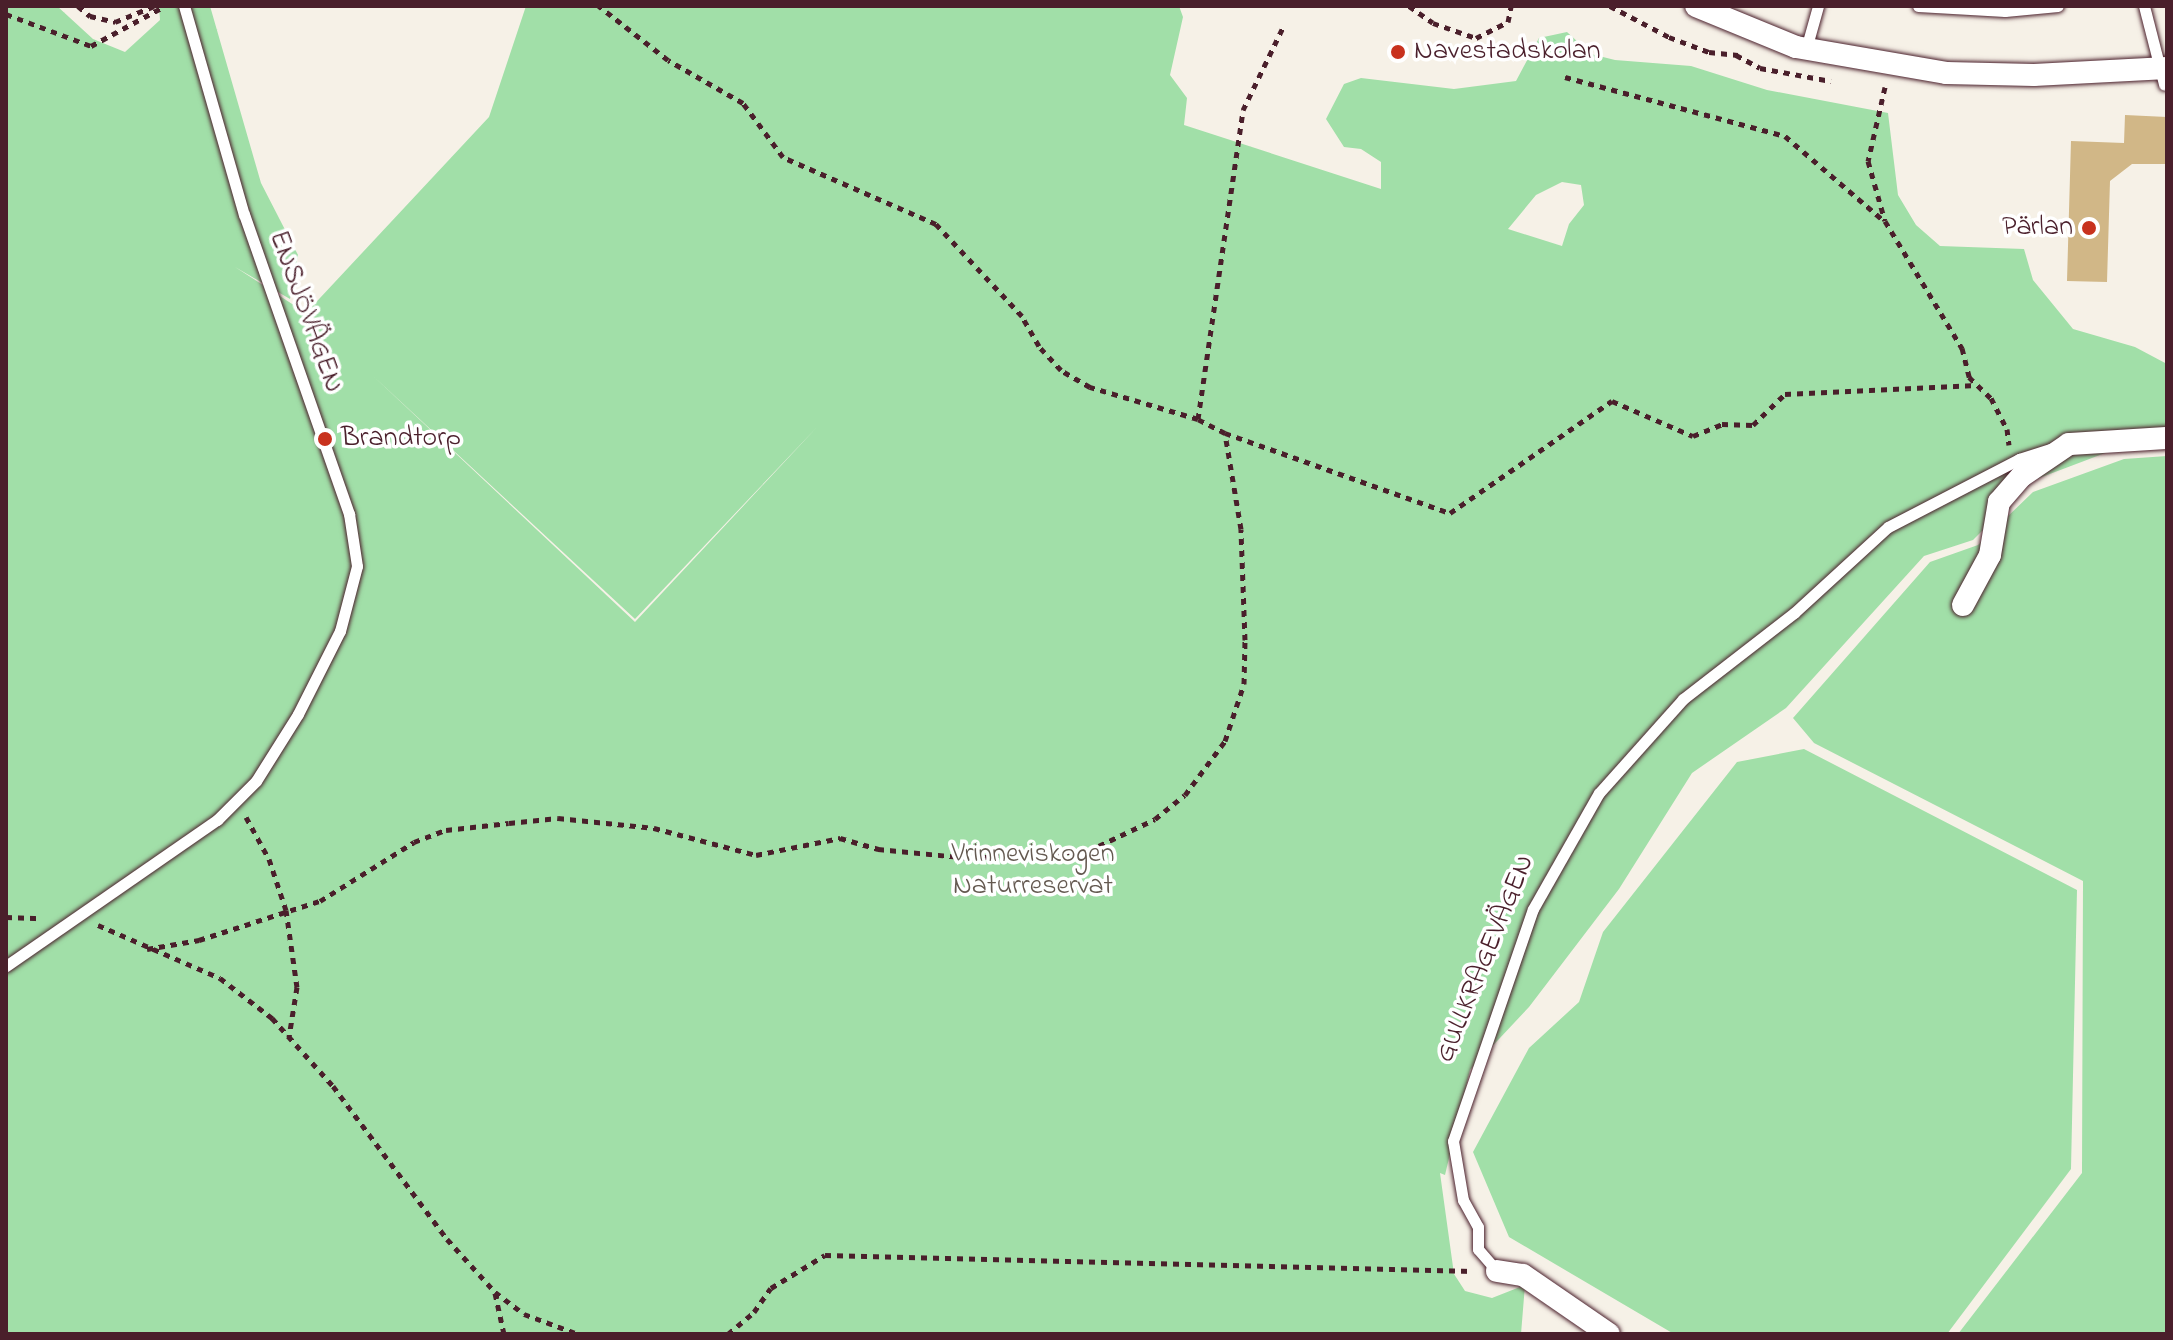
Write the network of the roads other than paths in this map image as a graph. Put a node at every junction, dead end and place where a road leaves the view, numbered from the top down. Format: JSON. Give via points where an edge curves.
{"nodes":[{"id":1,"x":184,"y":6,"type":"edge"},
{"id":2,"x":1696,"y":6,"type":"edge"},
{"id":3,"x":1818,"y":6,"type":"edge"},
{"id":4,"x":1918,"y":6,"type":"edge"},
{"id":5,"x":2058,"y":6,"type":"edge"},
{"id":6,"x":2144,"y":6,"type":"edge"},
{"id":7,"x":1796,"y":46,"type":"junction"},
{"id":8,"x":2163,"y":73,"type":"edge"},
{"id":9,"x":2167,"y":438,"type":"edge"},
{"id":10,"x":2069,"y":444,"type":"junction"},
{"id":11,"x":1963,"y":605,"type":"dead end"},
{"id":12,"x":6,"y":966,"type":"edge"},
{"id":13,"x":1497,"y":1271,"type":"joint"},
{"id":14,"x":1609,"y":1334,"type":"edge"}],
"edges":[{"from":1,"to":12,"type":"lane","name":"ENSJÖVÄGEN","via":[[244,215],[349,514],[357,566],[340,631],[256,781],[157,863]]},
{"from":2,"to":7,"type":"street"},
{"from":3,"to":7,"type":"lane"},
{"from":4,"to":5,"type":"lane","via":[[2005,11]]},
{"from":6,"to":8,"type":"lane"},
{"from":7,"to":8,"type":"street","via":[[1946,73]]},
{"from":9,"to":10,"type":"street","name":"GULLKRAGEVÄGEN"},
{"from":10,"to":11,"type":"street","via":[[2022,476],[1999,502],[1990,555]]},
{"from":10,"to":13,"type":"lane","name":"GULLKRAGEVÄGEN","via":[[2019,459],[1888,527],[1794,613],[1683,699],[1599,793],[1533,909],[1460,1107],[1453,1141],[1463,1200],[1478,1227],[1478,1249]]},
{"from":13,"to":14,"type":"street","via":[[1523,1275]]}]}
